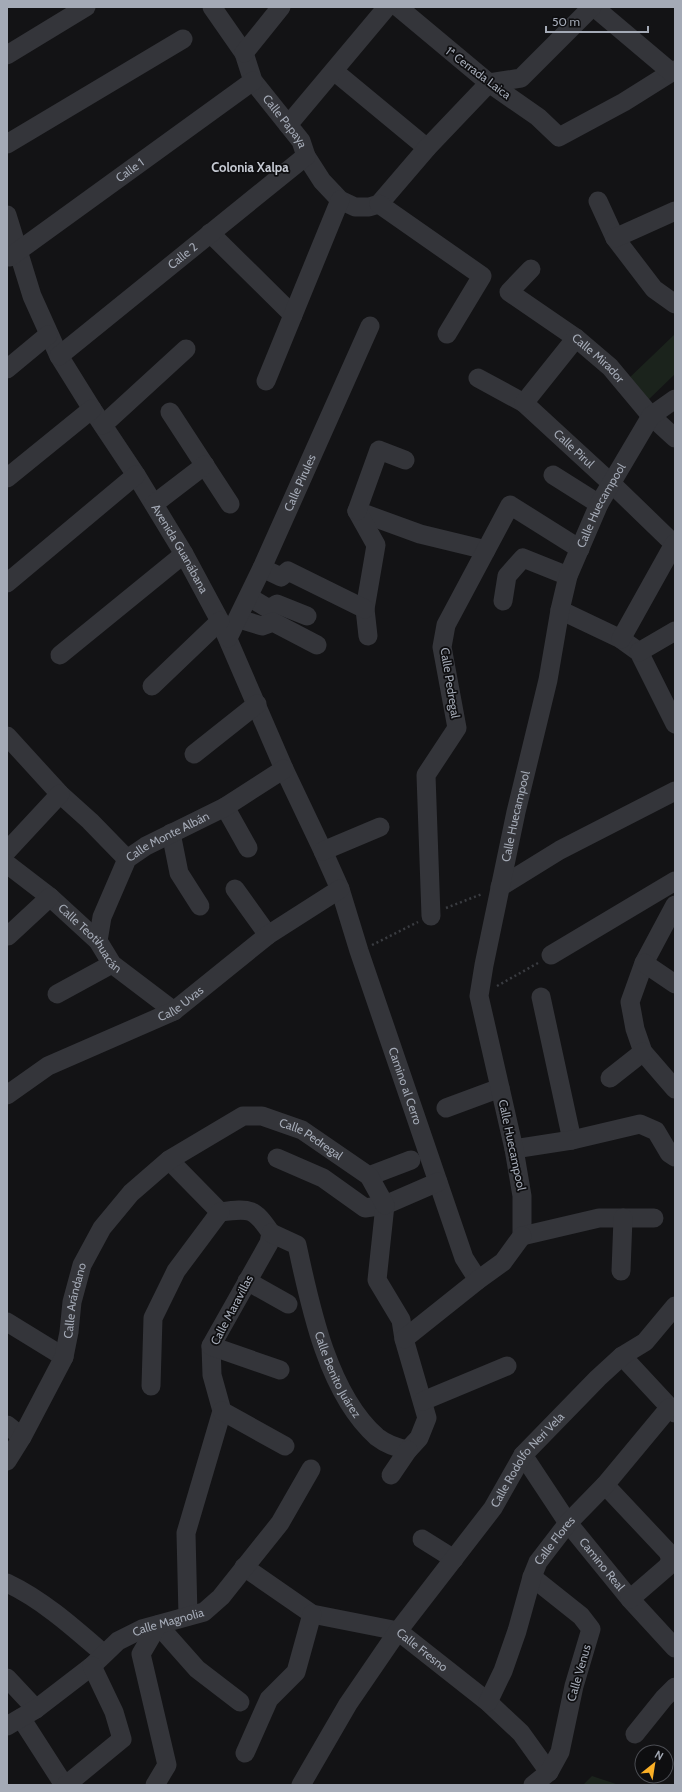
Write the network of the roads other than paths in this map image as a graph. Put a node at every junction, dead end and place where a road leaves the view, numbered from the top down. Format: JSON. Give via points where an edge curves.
{"nodes":[{"id":1,"x":86,"y":7,"type":"edge"},
{"id":2,"x":212,"y":7,"type":"edge"},
{"id":3,"x":281,"y":7,"type":"edge"},
{"id":4,"x":387,"y":7,"type":"edge"},
{"id":5,"x":398,"y":7,"type":"edge"},
{"id":6,"x":593,"y":7,"type":"edge"},
{"id":7,"x":183,"y":39,"type":"dead end"},
{"id":8,"x":244,"y":53,"type":"junction"},
{"id":9,"x":7,"y":55,"type":"edge"},
{"id":10,"x":334,"y":71,"type":"junction"},
{"id":11,"x":673,"y":71,"type":"edge"},
{"id":12,"x":253,"y":81,"type":"junction"},
{"id":13,"x":489,"y":83,"type":"junction"},
{"id":14,"x":288,"y":125,"type":"junction"},
{"id":15,"x":7,"y":144,"type":"edge"},
{"id":16,"x":427,"y":148,"type":"junction"},
{"id":17,"x":306,"y":156,"type":"junction"},
{"id":18,"x":340,"y":200,"type":"junction"},
{"id":19,"x":598,"y":201,"type":"dead end"},
{"id":20,"x":379,"y":204,"type":"junction"},
{"id":21,"x":675,"y":211,"type":"edge"},
{"id":22,"x":7,"y":215,"type":"edge"},
{"id":23,"x":210,"y":233,"type":"junction"},
{"id":24,"x":615,"y":238,"type":"junction"},
{"id":25,"x":13,"y":254,"type":"edge"},
{"id":26,"x":531,"y":269,"type":"dead end"},
{"id":27,"x":675,"y":304,"type":"edge"},
{"id":28,"x":293,"y":315,"type":"junction"},
{"id":29,"x":370,"y":326,"type":"dead end"},
{"id":30,"x":447,"y":334,"type":"dead end"},
{"id":31,"x":48,"y":335,"type":"junction"},
{"id":32,"x":576,"y":338,"type":"junction"},
{"id":33,"x":186,"y":349,"type":"dead end"},
{"id":34,"x":59,"y":356,"type":"junction"},
{"id":35,"x":7,"y":369,"type":"edge"},
{"id":36,"x":478,"y":378,"type":"dead end"},
{"id":37,"x":266,"y":381,"type":"dead end"},
{"id":38,"x":675,"y":399,"type":"edge"},
{"id":39,"x":524,"y":403,"type":"junction"},
{"id":40,"x":92,"y":409,"type":"junction"},
{"id":41,"x":170,"y":412,"type":"dead end"},
{"id":42,"x":651,"y":416,"type":"junction"},
{"id":43,"x":103,"y":425,"type":"junction"},
{"id":44,"x":675,"y":438,"type":"edge"},
{"id":45,"x":405,"y":460,"type":"dead end"},
{"id":46,"x":205,"y":465,"type":"junction"},
{"id":47,"x":136,"y":475,"type":"junction"},
{"id":48,"x":553,"y":475,"type":"dead end"},
{"id":49,"x":7,"y":478,"type":"edge"},
{"id":50,"x":611,"y":483,"type":"junction"},
{"id":51,"x":154,"y":504,"type":"junction"},
{"id":52,"x":230,"y":504,"type":"dead end"},
{"id":53,"x":599,"y":504,"type":"junction"},
{"id":54,"x":357,"y":511,"type":"junction"},
{"id":55,"x":674,"y":545,"type":"edge"},
{"id":56,"x":580,"y":549,"type":"junction"},
{"id":57,"x":486,"y":550,"type":"junction"},
{"id":58,"x":184,"y":554,"type":"junction"},
{"id":59,"x":262,"y":568,"type":"junction"},
{"id":60,"x":568,"y":576,"type":"junction"},
{"id":61,"x":7,"y":583,"type":"edge"},
{"id":62,"x":249,"y":597,"type":"junction"},
{"id":63,"x":503,"y":601,"type":"dead end"},
{"id":64,"x":365,"y":609,"type":"junction"},
{"id":65,"x":560,"y":610,"type":"junction"},
{"id":66,"x":307,"y":616,"type":"dead end"},
{"id":67,"x":239,"y":619,"type":"junction"},
{"id":68,"x":220,"y":621,"type":"junction"},
{"id":69,"x":675,"y":632,"type":"edge"},
{"id":70,"x":368,"y":636,"type":"dead end"},
{"id":71,"x":228,"y":638,"type":"junction"},
{"id":72,"x":621,"y":639,"type":"junction"},
{"id":73,"x":317,"y":646,"type":"dead end"},
{"id":74,"x":639,"y":652,"type":"junction"},
{"id":75,"x":60,"y":655,"type":"dead end"},
{"id":76,"x":152,"y":686,"type":"dead end"},
{"id":77,"x":257,"y":704,"type":"junction"},
{"id":78,"x":670,"y":704,"type":"edge"},
{"id":79,"x":675,"y":724,"type":"edge"},
{"id":80,"x":7,"y":736,"type":"edge"},
{"id":81,"x":194,"y":754,"type":"dead end"},
{"id":82,"x":284,"y":769,"type":"junction"},
{"id":83,"x":675,"y":791,"type":"edge"},
{"id":84,"x":60,"y":794,"type":"junction"},
{"id":85,"x":226,"y":807,"type":"junction"},
{"id":86,"x":380,"y":827,"type":"dead end"},
{"id":87,"x":171,"y":833,"type":"junction"},
{"id":88,"x":248,"y":848,"type":"dead end"},
{"id":89,"x":7,"y":850,"type":"edge"},
{"id":90,"x":324,"y":851,"type":"junction"},
{"id":91,"x":127,"y":859,"type":"junction"},
{"id":92,"x":7,"y":864,"type":"edge"},
{"id":93,"x":675,"y":881,"type":"edge"},
{"id":94,"x":500,"y":887,"type":"junction"},
{"id":95,"x":235,"y":890,"type":"dead end"},
{"id":96,"x":340,"y":890,"type":"junction"},
{"id":97,"x":50,"y":897,"type":"junction"},
{"id":98,"x":675,"y":905,"type":"edge"},
{"id":99,"x":200,"y":906,"type":"dead end"},
{"id":100,"x":431,"y":916,"type":"dead end"},
{"id":101,"x":268,"y":935,"type":"junction"},
{"id":102,"x":8,"y":936,"type":"dead end"},
{"id":103,"x":98,"y":941,"type":"junction"},
{"id":104,"x":551,"y":955,"type":"road end"},
{"id":105,"x":644,"y":963,"type":"junction"},
{"id":106,"x":112,"y":964,"type":"junction"},
{"id":107,"x":675,"y":984,"type":"edge"},
{"id":108,"x":57,"y":994,"type":"dead end"},
{"id":109,"x":541,"y":997,"type":"dead end"},
{"id":110,"x":174,"y":1011,"type":"junction"},
{"id":111,"x":643,"y":1052,"type":"junction"},
{"id":112,"x":610,"y":1078,"type":"dead end"},
{"id":113,"x":500,"y":1088,"type":"junction"},
{"id":114,"x":675,"y":1089,"type":"edge"},
{"id":115,"x":7,"y":1095,"type":"edge"},
{"id":116,"x":446,"y":1108,"type":"dead end"},
{"id":117,"x":572,"y":1140,"type":"junction"},
{"id":118,"x":514,"y":1150,"type":"junction"},
{"id":119,"x":673,"y":1150,"type":"edge"},
{"id":120,"x":276,"y":1158,"type":"dead end"},
{"id":121,"x":169,"y":1160,"type":"junction"},
{"id":122,"x":411,"y":1160,"type":"dead end"},
{"id":123,"x":369,"y":1176,"type":"junction"},
{"id":124,"x":438,"y":1182,"type":"junction"},
{"id":125,"x":385,"y":1205,"type":"junction"},
{"id":126,"x":220,"y":1212,"type":"junction"},
{"id":127,"x":623,"y":1218,"type":"junction"},
{"id":128,"x":654,"y":1218,"type":"dead end"},
{"id":129,"x":271,"y":1233,"type":"junction"},
{"id":130,"x":522,"y":1236,"type":"junction"},
{"id":131,"x":621,"y":1271,"type":"dead end"},
{"id":132,"x":478,"y":1280,"type":"junction"},
{"id":133,"x":247,"y":1281,"type":"junction"},
{"id":134,"x":288,"y":1304,"type":"dead end"},
{"id":135,"x":675,"y":1306,"type":"edge"},
{"id":136,"x":7,"y":1322,"type":"edge"},
{"id":137,"x":404,"y":1339,"type":"junction"},
{"id":138,"x":211,"y":1346,"type":"junction"},
{"id":139,"x":622,"y":1356,"type":"junction"},
{"id":140,"x":64,"y":1357,"type":"junction"},
{"id":141,"x":507,"y":1366,"type":"dead end"},
{"id":142,"x":280,"y":1370,"type":"dead end"},
{"id":143,"x":151,"y":1386,"type":"dead end"},
{"id":144,"x":423,"y":1401,"type":"junction"},
{"id":145,"x":222,"y":1410,"type":"junction"},
{"id":146,"x":672,"y":1410,"type":"edge"},
{"id":147,"x":7,"y":1425,"type":"edge"},
{"id":148,"x":22,"y":1437,"type":"junction"},
{"id":149,"x":285,"y":1446,"type":"dead end"},
{"id":150,"x":408,"y":1450,"type":"junction"},
{"id":151,"x":523,"y":1455,"type":"junction"},
{"id":152,"x":7,"y":1461,"type":"edge"},
{"id":153,"x":311,"y":1469,"type":"dead end"},
{"id":154,"x":391,"y":1475,"type":"dead end"},
{"id":155,"x":606,"y":1485,"type":"junction"},
{"id":156,"x":568,"y":1523,"type":"junction"},
{"id":157,"x":422,"y":1539,"type":"dead end"},
{"id":158,"x":454,"y":1559,"type":"junction"},
{"id":159,"x":244,"y":1567,"type":"junction"},
{"id":160,"x":532,"y":1577,"type":"junction"},
{"id":161,"x":7,"y":1583,"type":"edge"},
{"id":162,"x":630,"y":1599,"type":"junction"},
{"id":163,"x":312,"y":1614,"type":"junction"},
{"id":164,"x":188,"y":1616,"type":"junction"},
{"id":165,"x":158,"y":1625,"type":"junction"},
{"id":166,"x":398,"y":1631,"type":"junction"},
{"id":167,"x":675,"y":1648,"type":"edge"},
{"id":168,"x":98,"y":1660,"type":"junction"},
{"id":169,"x":7,"y":1678,"type":"edge"},
{"id":170,"x":675,"y":1687,"type":"edge"},
{"id":171,"x":240,"y":1702,"type":"dead end"},
{"id":172,"x":488,"y":1702,"type":"junction"},
{"id":173,"x":21,"y":1718,"type":"edge"},
{"id":174,"x":635,"y":1734,"type":"dead end"},
{"id":175,"x":245,"y":1753,"type":"dead end"},
{"id":176,"x":549,"y":1772,"type":"junction"},
{"id":177,"x":65,"y":1785,"type":"edge"},
{"id":178,"x":155,"y":1785,"type":"edge"},
{"id":179,"x":301,"y":1785,"type":"edge"},
{"id":180,"x":533,"y":1785,"type":"edge"}],
"edges":[{"from":1,"to":9,"type":"street"},
{"from":2,"to":8,"type":"street","name":"Calle Papaya"},
{"from":3,"to":8,"type":"street"},
{"from":4,"to":10,"type":"street"},
{"from":5,"to":13,"type":"street","name":"1ª Cerrada Laica"},
{"from":6,"to":11,"type":"street"},
{"from":6,"to":13,"type":"street","via":[[521,78]]},
{"from":7,"to":15,"type":"street"},
{"from":8,"to":12,"type":"street","name":"Calle Papaya"},
{"from":10,"to":14,"type":"street"},
{"from":10,"to":16,"type":"street"},
{"from":11,"to":13,"type":"street","name":"1ª Cerrada Laica","via":[[624,102],[559,137],[538,117]]},
{"from":12,"to":14,"type":"street","name":"Calle Papaya"},
{"from":12,"to":25,"type":"street","name":"Calle 1"},
{"from":13,"to":16,"type":"street"},
{"from":14,"to":17,"type":"street","name":"Calle Papaya","via":[[301,141]]},
{"from":16,"to":20,"type":"street"},
{"from":17,"to":18,"type":"street","name":"Calle Papaya","via":[[322,181]]},
{"from":17,"to":23,"type":"street","name":"Calle 2"},
{"from":18,"to":20,"type":"street","name":"Calle Papaya","via":[[355,207]]},
{"from":18,"to":28,"type":"street"},
{"from":19,"to":24,"type":"street"},
{"from":20,"to":30,"type":"street","via":[[482,276]]},
{"from":21,"to":24,"type":"street"},
{"from":22,"to":25,"type":"street","name":"Avenida Guanábana"},
{"from":23,"to":28,"type":"street"},
{"from":23,"to":34,"type":"street","name":"Calle 2"},
{"from":24,"to":27,"type":"street","via":[[654,289]]},
{"from":25,"to":31,"type":"street","name":"Avenida Guanábana"},
{"from":26,"to":32,"type":"street","name":"Calle Mirador","via":[[509,292]]},
{"from":28,"to":37,"type":"street"},
{"from":29,"to":59,"type":"street","name":"Calle Pirules"},
{"from":31,"to":34,"type":"street","name":"Avenida Guanábana"},
{"from":31,"to":35,"type":"street"},
{"from":32,"to":39,"type":"street"},
{"from":32,"to":42,"type":"street","name":"Calle Mirador","via":[[610,367]]},
{"from":33,"to":43,"type":"street"},
{"from":34,"to":40,"type":"street","name":"Avenida Guanábana"},
{"from":36,"to":39,"type":"street","name":"Calle Pirul"},
{"from":38,"to":42,"type":"street"},
{"from":39,"to":50,"type":"street","name":"Calle Pirul"},
{"from":40,"to":43,"type":"street","name":"Avenida Guanábana"},
{"from":40,"to":49,"type":"street"},
{"from":41,"to":46,"type":"street"},
{"from":42,"to":44,"type":"street","name":"Calle Mirador"},
{"from":42,"to":50,"type":"street","name":"Calle Huecampool"},
{"from":43,"to":47,"type":"street","name":"Avenida Guanábana"},
{"from":45,"to":54,"type":"street","via":[[379,450]]},
{"from":46,"to":51,"type":"street"},
{"from":46,"to":52,"type":"street"},
{"from":47,"to":51,"type":"street","name":"Avenida Guanábana"},
{"from":47,"to":61,"type":"street"},
{"from":48,"to":53,"type":"street"},
{"from":50,"to":53,"type":"street","name":"Calle Huecampool"},
{"from":50,"to":55,"type":"street","name":"Calle Pirul"},
{"from":51,"to":58,"type":"street","name":"Avenida Guanábana"},
{"from":53,"to":56,"type":"street","name":"Calle Huecampool"},
{"from":54,"to":57,"type":"street","via":[[420,534]]},
{"from":54,"to":64,"type":"street","via":[[376,544]]},
{"from":55,"to":72,"type":"street"},
{"from":56,"to":57,"type":"street","name":"Calle Pedregal","via":[[510,505]]},
{"from":56,"to":60,"type":"street","name":"Calle Huecampool"},
{"from":57,"to":100,"type":"street","name":"Calle Pedregal","via":[[446,625],[442,647],[457,728],[426,775]]},
{"from":58,"to":68,"type":"street","name":"Avenida Guanábana"},
{"from":58,"to":75,"type":"street"},
{"from":59,"to":62,"type":"street","name":"Calle Pirules"},
{"from":59,"to":64,"type":"street","via":[[281,577],[288,571]]},
{"from":60,"to":63,"type":"street","via":[[524,558],[507,576]]},
{"from":60,"to":65,"type":"street","name":"Calle Huecampool"},
{"from":62,"to":66,"type":"street","via":[[269,609],[277,604]]},
{"from":62,"to":67,"type":"street","name":"Calle Pirules"},
{"from":64,"to":70,"type":"street"},
{"from":65,"to":72,"type":"street"},
{"from":65,"to":94,"type":"street","name":"Calle Huecampool","via":[[548,680]]},
{"from":67,"to":71,"type":"street","name":"Calle Pirules"},
{"from":67,"to":73,"type":"street","via":[[262,626],[273,622]]},
{"from":68,"to":71,"type":"street","name":"Avenida Guanábana"},
{"from":68,"to":76,"type":"street"},
{"from":69,"to":74,"type":"street"},
{"from":71,"to":77,"type":"street","name":"Avenida Guanábana"},
{"from":72,"to":74,"type":"street"},
{"from":74,"to":78,"type":"street"},
{"from":77,"to":81,"type":"street"},
{"from":77,"to":82,"type":"street","name":"Avenida Guanábana"},
{"from":78,"to":79,"type":"street"},
{"from":80,"to":84,"type":"street"},
{"from":82,"to":85,"type":"street","name":"Calle Monte Albán"},
{"from":82,"to":90,"type":"street","name":"Avenida Guanábana"},
{"from":83,"to":94,"type":"street","via":[[560,850]]},
{"from":84,"to":89,"type":"street"},
{"from":84,"to":91,"type":"street"},
{"from":85,"to":87,"type":"street","name":"Calle Monte Albán"},
{"from":85,"to":88,"type":"street"},
{"from":86,"to":90,"type":"street"},
{"from":87,"to":91,"type":"street","name":"Calle Monte Albán"},
{"from":87,"to":99,"type":"street","via":[[179,873]]},
{"from":90,"to":96,"type":"street","name":"Avenida Guanábana"},
{"from":91,"to":103,"type":"street","name":"Calle Monte Albán","via":[[102,917]]},
{"from":92,"to":97,"type":"street","name":"Calle Teotihuacán"},
{"from":93,"to":104,"type":"street"},
{"from":94,"to":113,"type":"street","name":"Calle Huecampool","via":[[479,996]]},
{"from":95,"to":101,"type":"street"},
{"from":96,"to":101,"type":"street","name":"Calle Uvas"},
{"from":96,"to":124,"type":"street","name":"Camino al Cerro"},
{"from":97,"to":102,"type":"street"},
{"from":97,"to":103,"type":"street","name":"Calle Teotihuacán"},
{"from":98,"to":105,"type":"street"},
{"from":101,"to":110,"type":"street","name":"Calle Uvas"},
{"from":103,"to":106,"type":"street","name":"Calle Teotihuacán"},
{"from":105,"to":107,"type":"street"},
{"from":105,"to":111,"type":"street","via":[[630,1002]]},
{"from":106,"to":108,"type":"street"},
{"from":106,"to":110,"type":"street","name":"Calle Teotihuacán"},
{"from":109,"to":117,"type":"street"},
{"from":110,"to":115,"type":"street","name":"Calle Uvas","via":[[48,1066]]},
{"from":111,"to":112,"type":"street"},
{"from":111,"to":114,"type":"street"},
{"from":113,"to":116,"type":"street"},
{"from":113,"to":118,"type":"street","name":"Calle Huecampool"},
{"from":117,"to":118,"type":"street"},
{"from":117,"to":119,"type":"street","via":[[640,1124],[656,1131]]},
{"from":118,"to":130,"type":"street","name":"Calle Huecampool","via":[[522,1196]]},
{"from":120,"to":125,"type":"street","via":[[323,1178],[365,1208]]},
{"from":121,"to":123,"type":"street","name":"Calle Pedregal","via":[[243,1116],[262,1116],[302,1130]]},
{"from":121,"to":126,"type":"street"},
{"from":121,"to":140,"type":"street","name":"Calle Arándano","via":[[131,1193],[102,1228],[82,1265],[72,1302]]},
{"from":122,"to":123,"type":"street"},
{"from":123,"to":125,"type":"street","name":"Calle Pedregal"},
{"from":124,"to":125,"type":"street"},
{"from":124,"to":132,"type":"street","name":"Camino al Cerro","via":[[464,1258]]},
{"from":125,"to":137,"type":"street","via":[[378,1280],[401,1320]]},
{"from":126,"to":129,"type":"street","via":[[245,1209],[259,1215]]},
{"from":126,"to":143,"type":"street","via":[[176,1271],[153,1318]]},
{"from":127,"to":128,"type":"street"},
{"from":127,"to":130,"type":"street","via":[[599,1218]]},
{"from":127,"to":131,"type":"street"},
{"from":129,"to":133,"type":"street","name":"Calle Maravillas","via":[[269,1243]]},
{"from":129,"to":150,"type":"street","name":"Calle Benito Juárez","via":[[297,1245],[314,1315],[334,1373],[352,1408],[378,1437],[395,1447]]},
{"from":130,"to":132,"type":"street","via":[[503,1262]]},
{"from":132,"to":137,"type":"street"},
{"from":133,"to":134,"type":"street"},
{"from":133,"to":138,"type":"street","name":"Calle Maravillas"},
{"from":135,"to":139,"type":"street","name":"Calle Rodolfo Neri Vela","via":[[645,1342]]},
{"from":136,"to":140,"type":"street"},
{"from":137,"to":144,"type":"street"},
{"from":138,"to":142,"type":"street"},
{"from":138,"to":145,"type":"street","name":"Calle Maravillas","via":[[212,1375]]},
{"from":139,"to":146,"type":"street","name":"Calle Flores"},
{"from":139,"to":151,"type":"street","name":"Calle Rodolfo Neri Vela"},
{"from":140,"to":148,"type":"street","name":"Calle Arándano"},
{"from":141,"to":144,"type":"street"},
{"from":144,"to":150,"type":"street","via":[[426,1418],[419,1438]]},
{"from":145,"to":149,"type":"street"},
{"from":145,"to":164,"type":"street","via":[[186,1533]]},
{"from":146,"to":155,"type":"street","name":"Calle Flores"},
{"from":147,"to":148,"type":"street"},
{"from":148,"to":152,"type":"street","name":"Calle Arándano"},
{"from":150,"to":154,"type":"street"},
{"from":151,"to":156,"type":"street","name":"Camino Real"},
{"from":151,"to":158,"type":"street","name":"Calle Rodolfo Neri Vela","via":[[493,1508]]},
{"from":153,"to":159,"type":"street","name":"Calle Magnolia","via":[[280,1523]]},
{"from":155,"to":156,"type":"street","name":"Calle Flores"},
{"from":155,"to":162,"type":"street","via":[[668,1552],[671,1560],[667,1567]]},
{"from":156,"to":160,"type":"street","name":"Calle Flores","via":[[538,1562]]},
{"from":156,"to":162,"type":"street","name":"Camino Real"},
{"from":157,"to":158,"type":"street"},
{"from":158,"to":166,"type":"street","name":"Calle Rodolfo Neri Vela"},
{"from":159,"to":163,"type":"street","name":"Calle Fresno"},
{"from":159,"to":164,"type":"street","name":"Calle Magnolia","via":[[220,1598],[204,1612]]},
{"from":160,"to":172,"type":"street","name":"Calle Flores","via":[[503,1671]]},
{"from":160,"to":176,"type":"street","name":"Calle Venus","via":[[581,1616],[591,1629],[574,1686],[560,1752]]},
{"from":161,"to":168,"type":"street","via":[[24,1591],[64,1620]]},
{"from":162,"to":167,"type":"street","name":"Camino Real"},
{"from":163,"to":166,"type":"street","name":"Calle Fresno"},
{"from":163,"to":175,"type":"street","via":[[296,1672],[269,1699]]},
{"from":164,"to":165,"type":"street","name":"Calle Magnolia"},
{"from":165,"to":168,"type":"street","name":"Calle Magnolia","via":[[142,1629],[118,1642]]},
{"from":165,"to":171,"type":"street","via":[[197,1670]]},
{"from":165,"to":178,"type":"street","via":[[141,1654],[167,1765]]},
{"from":166,"to":172,"type":"street","name":"Calle Fresno"},
{"from":166,"to":179,"type":"street","name":"Calle Rodolfo Neri Vela","via":[[348,1704]]},
{"from":168,"to":173,"type":"street","name":"Calle Magnolia"},
{"from":168,"to":177,"type":"street","via":[[122,1740]]},
{"from":169,"to":173,"type":"street"},
{"from":170,"to":174,"type":"street"},
{"from":172,"to":176,"type":"street","name":"Calle Fresno","via":[[521,1733]]},
{"from":173,"to":177,"type":"street"},
{"from":176,"to":180,"type":"street","name":"Calle Venus"}]}
